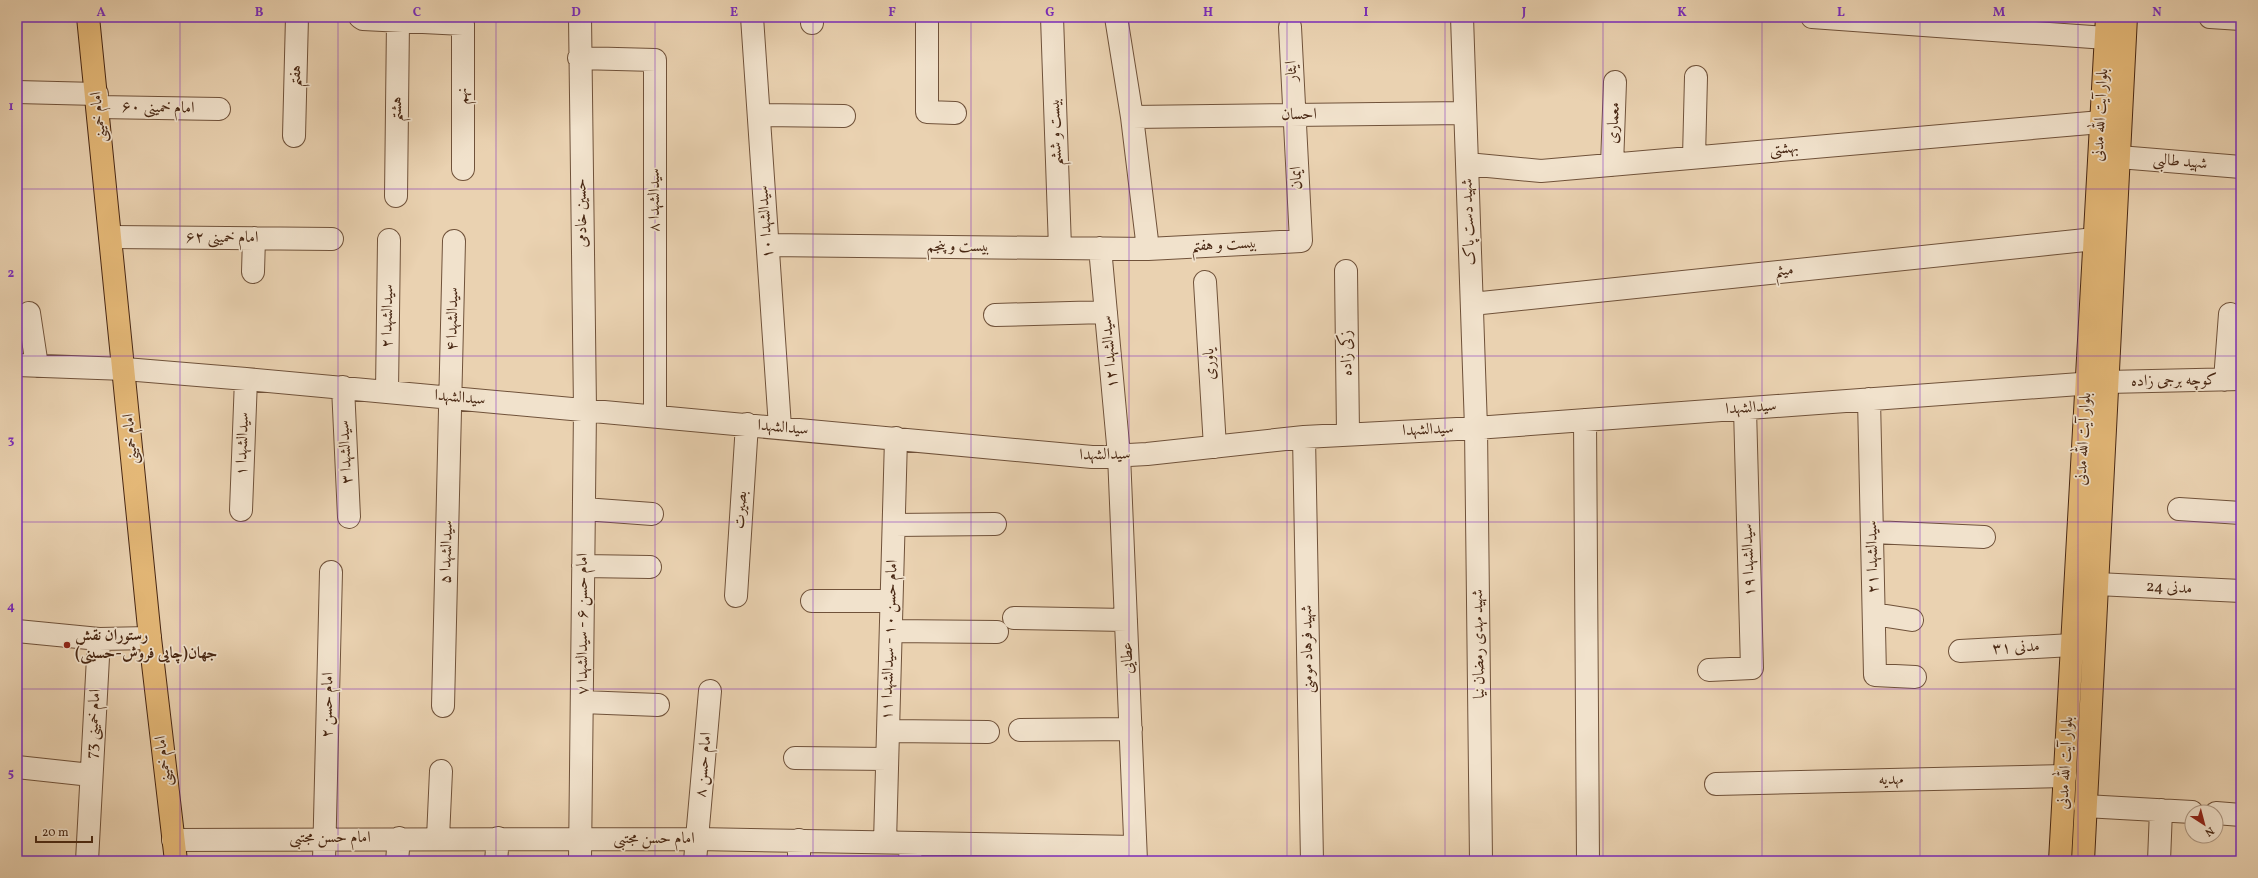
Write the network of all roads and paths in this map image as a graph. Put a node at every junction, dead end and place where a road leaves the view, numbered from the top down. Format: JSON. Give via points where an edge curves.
{"nodes":[{"id":1,"x":88,"y":17,"type":"edge"},
{"id":2,"x":298,"y":17,"type":"edge"},
{"id":3,"x":360,"y":17,"type":"edge"},
{"id":4,"x":580,"y":17,"type":"edge"},
{"id":5,"x":752,"y":17,"type":"edge"},
{"id":6,"x":927,"y":17,"type":"edge"},
{"id":7,"x":1052,"y":17,"type":"edge"},
{"id":8,"x":1116,"y":17,"type":"edge"},
{"id":9,"x":1462,"y":17,"type":"edge"},
{"id":10,"x":1812,"y":17,"type":"edge"},
{"id":11,"x":2126,"y":17,"type":"edge"},
{"id":12,"x":2210,"y":17,"type":"edge"},
{"id":13,"x":2241,"y":19,"type":"edge"},
{"id":14,"x":398,"y":21,"type":"junction"},
{"id":15,"x":1928,"y":21,"type":"edge"},
{"id":16,"x":1290,"y":27,"type":"dead end"},
{"id":17,"x":2106,"y":27,"type":"edge"},
{"id":18,"x":579,"y":58,"type":"junction"},
{"id":19,"x":1696,"y":77,"type":"dead end"},
{"id":20,"x":1615,"y":82,"type":"dead end"},
{"id":21,"x":17,"y":92,"type":"edge"},
{"id":22,"x":97,"y":101,"type":"junction"},
{"id":23,"x":219,"y":109,"type":"dead end"},
{"id":24,"x":955,"y":113,"type":"dead end"},
{"id":25,"x":1465,"y":113,"type":"junction"},
{"id":26,"x":759,"y":115,"type":"junction"},
{"id":27,"x":1294,"y":115,"type":"junction"},
{"id":28,"x":844,"y":116,"type":"dead end"},
{"id":29,"x":1132,"y":116,"type":"junction"},
{"id":30,"x":2101,"y":122,"type":"junction"},
{"id":31,"x":294,"y":136,"type":"dead end"},
{"id":32,"x":1694,"y":157,"type":"junction"},
{"id":33,"x":2119,"y":157,"type":"junction"},
{"id":34,"x":1467,"y":164,"type":"junction"},
{"id":35,"x":1612,"y":165,"type":"junction"},
{"id":36,"x":2241,"y":167,"type":"edge"},
{"id":37,"x":463,"y":169,"type":"dead end"},
{"id":38,"x":396,"y":196,"type":"dead end"},
{"id":39,"x":111,"y":237,"type":"junction"},
{"id":40,"x":254,"y":238,"type":"junction"},
{"id":41,"x":332,"y":239,"type":"dead end"},
{"id":42,"x":2095,"y":239,"type":"junction"},
{"id":43,"x":390,"y":240,"type":"dead end"},
{"id":44,"x":454,"y":241,"type":"dead end"},
{"id":45,"x":1301,"y":241,"type":"joint"},
{"id":46,"x":768,"y":246,"type":"junction"},
{"id":47,"x":1060,"y":248,"type":"junction"},
{"id":48,"x":1100,"y":248,"type":"junction"},
{"id":49,"x":1148,"y":249,"type":"junction"},
{"id":50,"x":1346,"y":271,"type":"dead end"},
{"id":51,"x":253,"y":272,"type":"dead end"},
{"id":52,"x":1205,"y":282,"type":"dead end"},
{"id":53,"x":1472,"y":304,"type":"junction"},
{"id":54,"x":1106,"y":312,"type":"junction"},
{"id":55,"x":29,"y":313,"type":"dead end"},
{"id":56,"x":2230,"y":314,"type":"dead end"},
{"id":57,"x":995,"y":315,"type":"dead end"},
{"id":58,"x":27,"y":366,"type":"edge"},
{"id":59,"x":125,"y":369,"type":"junction"},
{"id":60,"x":246,"y":378,"type":"junction"},
{"id":61,"x":2233,"y":379,"type":"edge"},
{"id":62,"x":2097,"y":383,"type":"junction"},
{"id":63,"x":342,"y":387,"type":"junction"},
{"id":64,"x":387,"y":391,"type":"junction"},
{"id":65,"x":452,"y":397,"type":"junction"},
{"id":66,"x":1869,"y":399,"type":"junction"},
{"id":67,"x":585,"y":409,"type":"junction"},
{"id":68,"x":1745,"y":409,"type":"junction"},
{"id":69,"x":655,"y":415,"type":"junction"},
{"id":70,"x":1585,"y":420,"type":"junction"},
{"id":71,"x":747,"y":424,"type":"junction"},
{"id":72,"x":780,"y":427,"type":"junction"},
{"id":73,"x":1476,"y":428,"type":"junction"},
{"id":74,"x":1348,"y":434,"type":"junction"},
{"id":75,"x":1304,"y":437,"type":"junction"},
{"id":76,"x":896,"y":438,"type":"junction"},
{"id":77,"x":1215,"y":446,"type":"junction"},
{"id":78,"x":1120,"y":455,"type":"junction"},
{"id":79,"x":2179,"y":508,"type":"dead end"},
{"id":80,"x":584,"y":509,"type":"junction"},
{"id":81,"x":240,"y":510,"type":"dead end"},
{"id":82,"x":2241,"y":513,"type":"edge"},
{"id":83,"x":652,"y":514,"type":"dead end"},
{"id":84,"x":349,"y":517,"type":"dead end"},
{"id":85,"x":995,"y":524,"type":"dead end"},
{"id":86,"x":894,"y":525,"type":"junction"},
{"id":87,"x":1873,"y":532,"type":"junction"},
{"id":88,"x":1984,"y":537,"type":"dead end"},
{"id":89,"x":583,"y":566,"type":"junction"},
{"id":90,"x":650,"y":567,"type":"dead end"},
{"id":91,"x":331,"y":572,"type":"dead end"},
{"id":92,"x":2097,"y":584,"type":"junction"},
{"id":93,"x":2241,"y":591,"type":"edge"},
{"id":94,"x":736,"y":596,"type":"dead end"},
{"id":95,"x":812,"y":600,"type":"dead end"},
{"id":96,"x":892,"y":601,"type":"junction"},
{"id":97,"x":1874,"y":614,"type":"junction"},
{"id":98,"x":1014,"y":618,"type":"dead end"},
{"id":99,"x":1126,"y":620,"type":"junction"},
{"id":100,"x":1912,"y":620,"type":"dead end"},
{"id":101,"x":17,"y":631,"type":"edge"},
{"id":102,"x":891,"y":631,"type":"junction"},
{"id":103,"x":997,"y":632,"type":"dead end"},
{"id":104,"x":150,"y":638,"type":"junction"},
{"id":105,"x":99,"y":639,"type":"junction"},
{"id":106,"x":2072,"y":645,"type":"junction"},
{"id":107,"x":1960,"y":651,"type":"dead end"},
{"id":108,"x":1709,"y":670,"type":"dead end"},
{"id":109,"x":1915,"y":678,"type":"dead end"},
{"id":110,"x":710,"y":691,"type":"dead end"},
{"id":111,"x":582,"y":702,"type":"junction"},
{"id":112,"x":658,"y":705,"type":"dead end"},
{"id":113,"x":443,"y":706,"type":"dead end"},
{"id":114,"x":1130,"y":729,"type":"junction"},
{"id":115,"x":1020,"y":730,"type":"dead end"},
{"id":116,"x":888,"y":731,"type":"junction"},
{"id":117,"x":988,"y":732,"type":"dead end"},
{"id":118,"x":794,"y":758,"type":"dead end"},
{"id":119,"x":887,"y":759,"type":"junction"},
{"id":120,"x":17,"y":767,"type":"edge"},
{"id":121,"x":441,"y":771,"type":"dead end"},
{"id":122,"x":91,"y":775,"type":"junction"},
{"id":123,"x":2065,"y":776,"type":"junction"},
{"id":124,"x":1716,"y":784,"type":"dead end"},
{"id":125,"x":2085,"y":806,"type":"junction"},
{"id":126,"x":2161,"y":810,"type":"junction"},
{"id":127,"x":2184,"y":811,"type":"edge"},
{"id":128,"x":2224,"y":814,"type":"edge"},
{"id":129,"x":2241,"y":815,"type":"edge"},
{"id":130,"x":325,"y":838,"type":"junction"},
{"id":131,"x":399,"y":838,"type":"junction"},
{"id":132,"x":438,"y":838,"type":"junction"},
{"id":133,"x":498,"y":838,"type":"junction"},
{"id":134,"x":580,"y":838,"type":"junction"},
{"id":135,"x":697,"y":839,"type":"junction"},
{"id":136,"x":885,"y":842,"type":"junction"},
{"id":137,"x":174,"y":850,"type":"edge"},
{"id":138,"x":799,"y":851,"type":"edge"},
{"id":139,"x":910,"y":852,"type":"edge"},
{"id":140,"x":1009,"y":853,"type":"edge"},
{"id":141,"x":1135,"y":854,"type":"edge"},
{"id":142,"x":87,"y":861,"type":"edge"},
{"id":143,"x":324,"y":861,"type":"edge"},
{"id":144,"x":397,"y":861,"type":"edge"},
{"id":145,"x":496,"y":861,"type":"edge"},
{"id":146,"x":580,"y":861,"type":"edge"},
{"id":147,"x":696,"y":861,"type":"edge"},
{"id":148,"x":1312,"y":861,"type":"edge"},
{"id":149,"x":1481,"y":861,"type":"edge"},
{"id":150,"x":1588,"y":861,"type":"edge"},
{"id":151,"x":2060,"y":861,"type":"edge"},
{"id":152,"x":2083,"y":861,"type":"edge"},
{"id":153,"x":2159,"y":861,"type":"edge"}],
"edges":[{"from":1,"to":22,"type":"main road","name":"امام خمینی"},
{"from":2,"to":31,"type":"street","name":"هفتم"},
{"from":3,"to":14,"type":"street"},
{"from":4,"to":18,"type":"street","name":"حسین خادمی"},
{"from":5,"to":26,"type":"street","name":"سیدالشهدا ۱۰"},
{"from":6,"to":24,"type":"street","via":[[927,112]]},
{"from":7,"to":47,"type":"street","name":"بیست و ششم"},
{"from":8,"to":29,"type":"street"},
{"from":9,"to":25,"type":"street","name":"شهید دست پاک"},
{"from":10,"to":15,"type":"street"},
{"from":11,"to":33,"type":"main road","name":"بلوار آیت الله مدنی"},
{"from":12,"to":13,"type":"street"},
{"from":14,"to":37,"type":"street","name":"نهم","via":[[463,24]]},
{"from":14,"to":38,"type":"street","name":"هشتم"},
{"from":15,"to":17,"type":"street"},
{"from":16,"to":27,"type":"street","name":"ایثار"},
{"from":17,"to":30,"type":"main road","name":"بلوار آیت الله مدنی"},
{"from":18,"to":67,"type":"street","name":"حسین خادمی"},
{"from":18,"to":69,"type":"street","name":"سیدالشهدا ۸","via":[[655,60]]},
{"from":19,"to":32,"type":"street"},
{"from":20,"to":35,"type":"street","name":"معماری"},
{"from":21,"to":22,"type":"street","name":"امام خمینی ۶۰"},
{"from":22,"to":23,"type":"street","name":"امام خمینی ۶۰"},
{"from":22,"to":39,"type":"main road","name":"امام خمینی"},
{"from":25,"to":27,"type":"street","name":"احسان"},
{"from":25,"to":34,"type":"street","name":"شهید دست پاک"},
{"from":26,"to":28,"type":"street"},
{"from":26,"to":46,"type":"street","name":"سیدالشهدا ۱۰"},
{"from":27,"to":29,"type":"street","name":"احسان"},
{"from":27,"to":45,"type":"street","name":"ایمان"},
{"from":29,"to":49,"type":"street"},
{"from":30,"to":32,"type":"street","name":"بهشتی"},
{"from":30,"to":42,"type":"main road","name":"بلوار آیت الله مدنی"},
{"from":32,"to":35,"type":"street","name":"بهشتی"},
{"from":33,"to":36,"type":"street","name":"شهید طالبی"},
{"from":33,"to":62,"type":"main road","name":"بلوار آیت الله مدنی"},
{"from":34,"to":35,"type":"street","name":"بهشتی","via":[[1541,171]]},
{"from":34,"to":53,"type":"street","name":"شهید دست پاک"},
{"from":39,"to":40,"type":"street","name":"امام خمینی ۶۲"},
{"from":39,"to":59,"type":"main road","name":"امام خمینی"},
{"from":40,"to":41,"type":"street","name":"امام خمینی ۶۲"},
{"from":40,"to":51,"type":"street"},
{"from":42,"to":53,"type":"street","name":"میثم"},
{"from":42,"to":62,"type":"main road","name":"بلوار آیت الله مدنی"},
{"from":43,"to":64,"type":"street","name":"سیدالشهدا ۲"},
{"from":44,"to":65,"type":"street","name":"سیدالشهدا ۴"},
{"from":45,"to":49,"type":"street","name":"بیست و هفتم"},
{"from":46,"to":47,"type":"street","name":"بیست و پنجم"},
{"from":46,"to":72,"type":"street","name":"سیدالشهدا ۱۰"},
{"from":47,"to":48,"type":"street","name":"بیست و پنجم"},
{"from":48,"to":49,"type":"street","name":"بیست و پنجم"},
{"from":48,"to":54,"type":"street","name":"سیدالشهدا ۱۲"},
{"from":50,"to":74,"type":"street","name":"زکی زاده"},
{"from":52,"to":77,"type":"street","name":"یاوری"},
{"from":53,"to":73,"type":"street","name":"شهید دست پاک"},
{"from":54,"to":57,"type":"street"},
{"from":54,"to":78,"type":"street","name":"سیدالشهدا ۱۲"},
{"from":55,"to":58,"type":"street"},
{"from":56,"to":61,"type":"street"},
{"from":58,"to":59,"type":"street","name":"سیدالشهدا"},
{"from":59,"to":60,"type":"street","name":"سیدالشهدا"},
{"from":59,"to":104,"type":"main road","name":"امام خمینی"},
{"from":60,"to":63,"type":"street","name":"سیدالشهدا"},
{"from":60,"to":81,"type":"street","name":"سیدالشهدا ۱"},
{"from":61,"to":62,"type":"street","name":"کوچه برجى زاده"},
{"from":62,"to":66,"type":"street","name":"سیدالشهدا"},
{"from":62,"to":92,"type":"main road","name":"بلوار آیت الله مدنی"},
{"from":62,"to":106,"type":"main road","name":"بلوار آیت الله مدنی"},
{"from":63,"to":64,"type":"street","name":"سیدالشهدا"},
{"from":63,"to":84,"type":"street","name":"سیدالشهدا ۳"},
{"from":64,"to":65,"type":"street","name":"سیدالشهدا"},
{"from":65,"to":67,"type":"street","name":"سیدالشهدا"},
{"from":65,"to":113,"type":"street","name":"سیدالشهدا ۵"},
{"from":66,"to":68,"type":"street","name":"سیدالشهدا"},
{"from":66,"to":87,"type":"street","name":"سیدالشهدا ۲۱"},
{"from":67,"to":69,"type":"street","name":"سیدالشهدا"},
{"from":67,"to":80,"type":"street","name":"امام حسن ۶ - سیدالشهدا ۷"},
{"from":68,"to":70,"type":"street","name":"سیدالشهدا"},
{"from":68,"to":108,"type":"street","name":"سیدالشهدا ۱۹","via":[[1752,668]]},
{"from":69,"to":71,"type":"street","name":"سیدالشهدا"},
{"from":70,"to":73,"type":"street","name":"سیدالشهدا"},
{"from":70,"to":150,"type":"street"},
{"from":71,"to":72,"type":"street","name":"سیدالشهدا"},
{"from":71,"to":94,"type":"street","name":"بصیرت"},
{"from":72,"to":76,"type":"street","name":"سیدالشهدا"},
{"from":73,"to":74,"type":"street","name":"سیدالشهدا"},
{"from":73,"to":149,"type":"street","name":"شهید مهدی رمضان نیا"},
{"from":74,"to":75,"type":"street","name":"سیدالشهدا"},
{"from":75,"to":77,"type":"street","name":"سیدالشهدا"},
{"from":75,"to":148,"type":"street","name":"شهید فرهاد مومنی"},
{"from":76,"to":78,"type":"street","name":"سیدالشهدا","via":[[1049,454],[1092,457]]},
{"from":76,"to":86,"type":"street","name":"امام حسن ۱۰ - سیدالشهدا ۱۱"},
{"from":77,"to":78,"type":"street","name":"سیدالشهدا"},
{"from":78,"to":99,"type":"street","name":"عطایی"},
{"from":79,"to":82,"type":"street"},
{"from":80,"to":83,"type":"street"},
{"from":80,"to":89,"type":"street","name":"امام حسن ۶ - سیدالشهدا ۷"},
{"from":85,"to":86,"type":"street"},
{"from":86,"to":96,"type":"street","name":"امام حسن ۱۰ - سیدالشهدا ۱۱"},
{"from":87,"to":88,"type":"street"},
{"from":87,"to":97,"type":"street","name":"سیدالشهدا ۲۱"},
{"from":89,"to":90,"type":"street"},
{"from":89,"to":111,"type":"street","name":"امام حسن ۶ - سیدالشهدا ۷"},
{"from":91,"to":130,"type":"street","name":"امام حسن ۲"},
{"from":92,"to":93,"type":"street","name":"مدنی 24"},
{"from":92,"to":125,"type":"main road","name":"بلوار آیت الله مدنی"},
{"from":95,"to":96,"type":"street"},
{"from":96,"to":102,"type":"street","name":"امام حسن ۱۰ - سیدالشهدا ۱۱"},
{"from":97,"to":100,"type":"street"},
{"from":97,"to":109,"type":"street","name":"سیدالشهدا ۲۱","via":[[1875,675]]},
{"from":98,"to":99,"type":"street"},
{"from":99,"to":114,"type":"street","name":"عطایی"},
{"from":101,"to":105,"type":"street"},
{"from":102,"to":103,"type":"street"},
{"from":102,"to":116,"type":"street","name":"امام حسن ۱۰ - سیدالشهدا ۱۱"},
{"from":104,"to":105,"type":"street"},
{"from":104,"to":137,"type":"main road","name":"امام خمینی"},
{"from":105,"to":122,"type":"street","name":"امام خمینی 73"},
{"from":106,"to":107,"type":"street","name":"مدنی ۳۱"},
{"from":106,"to":123,"type":"main road","name":"بلوار آیت الله مدنی"},
{"from":110,"to":135,"type":"street","name":"امام حسن ۸"},
{"from":111,"to":112,"type":"street"},
{"from":111,"to":134,"type":"street","name":"امام حسن ۶ - سیدالشهدا ۷"},
{"from":114,"to":115,"type":"street"},
{"from":114,"to":141,"type":"street","name":"عطایی"},
{"from":116,"to":117,"type":"street"},
{"from":116,"to":119,"type":"street","name":"امام حسن ۱۰ - سیدالشهدا ۱۱"},
{"from":118,"to":119,"type":"street"},
{"from":119,"to":136,"type":"street","name":"امام حسن ۱۰ - سیدالشهدا ۱۱"},
{"from":120,"to":122,"type":"street"},
{"from":121,"to":132,"type":"street"},
{"from":122,"to":142,"type":"street","name":"امام خمینی 73"},
{"from":123,"to":124,"type":"street","name":"مهدیه"},
{"from":123,"to":151,"type":"main road","name":"بلوار آیت الله مدنی"},
{"from":125,"to":126,"type":"street"},
{"from":125,"to":152,"type":"main road","name":"بلوار آیت الله مدنی"},
{"from":126,"to":127,"type":"street"},
{"from":126,"to":153,"type":"street"},
{"from":128,"to":129,"type":"street"},
{"from":130,"to":131,"type":"street","name":"امام حسن مجتبی"},
{"from":130,"to":137,"type":"street","name":"امام حسن مجتبی"},
{"from":130,"to":143,"type":"street","name":"امام حسن ۲"},
{"from":131,"to":132,"type":"street","name":"امام حسن مجتبی"},
{"from":131,"to":144,"type":"street"},
{"from":132,"to":133,"type":"street","name":"امام حسن مجتبی"},
{"from":133,"to":134,"type":"street","name":"امام حسن مجتبی"},
{"from":133,"to":145,"type":"street"},
{"from":134,"to":135,"type":"street","name":"امام حسن مجتبی"},
{"from":134,"to":146,"type":"street","name":"امام حسن ۶ - سیدالشهدا ۷"},
{"from":135,"to":138,"type":"street","name":"امام حسن مجتبی"},
{"from":135,"to":147,"type":"street","name":"امام حسن ۸"},
{"from":136,"to":138,"type":"street","name":"امام حسن مجتبی"},
{"from":136,"to":139,"type":"street","name":"امام حسن مجتبی"},
{"from":139,"to":140,"type":"street","name":"امام حسن مجتبی"},
{"from":140,"to":141,"type":"street","name":"امام حسن مجتبی"}]}
